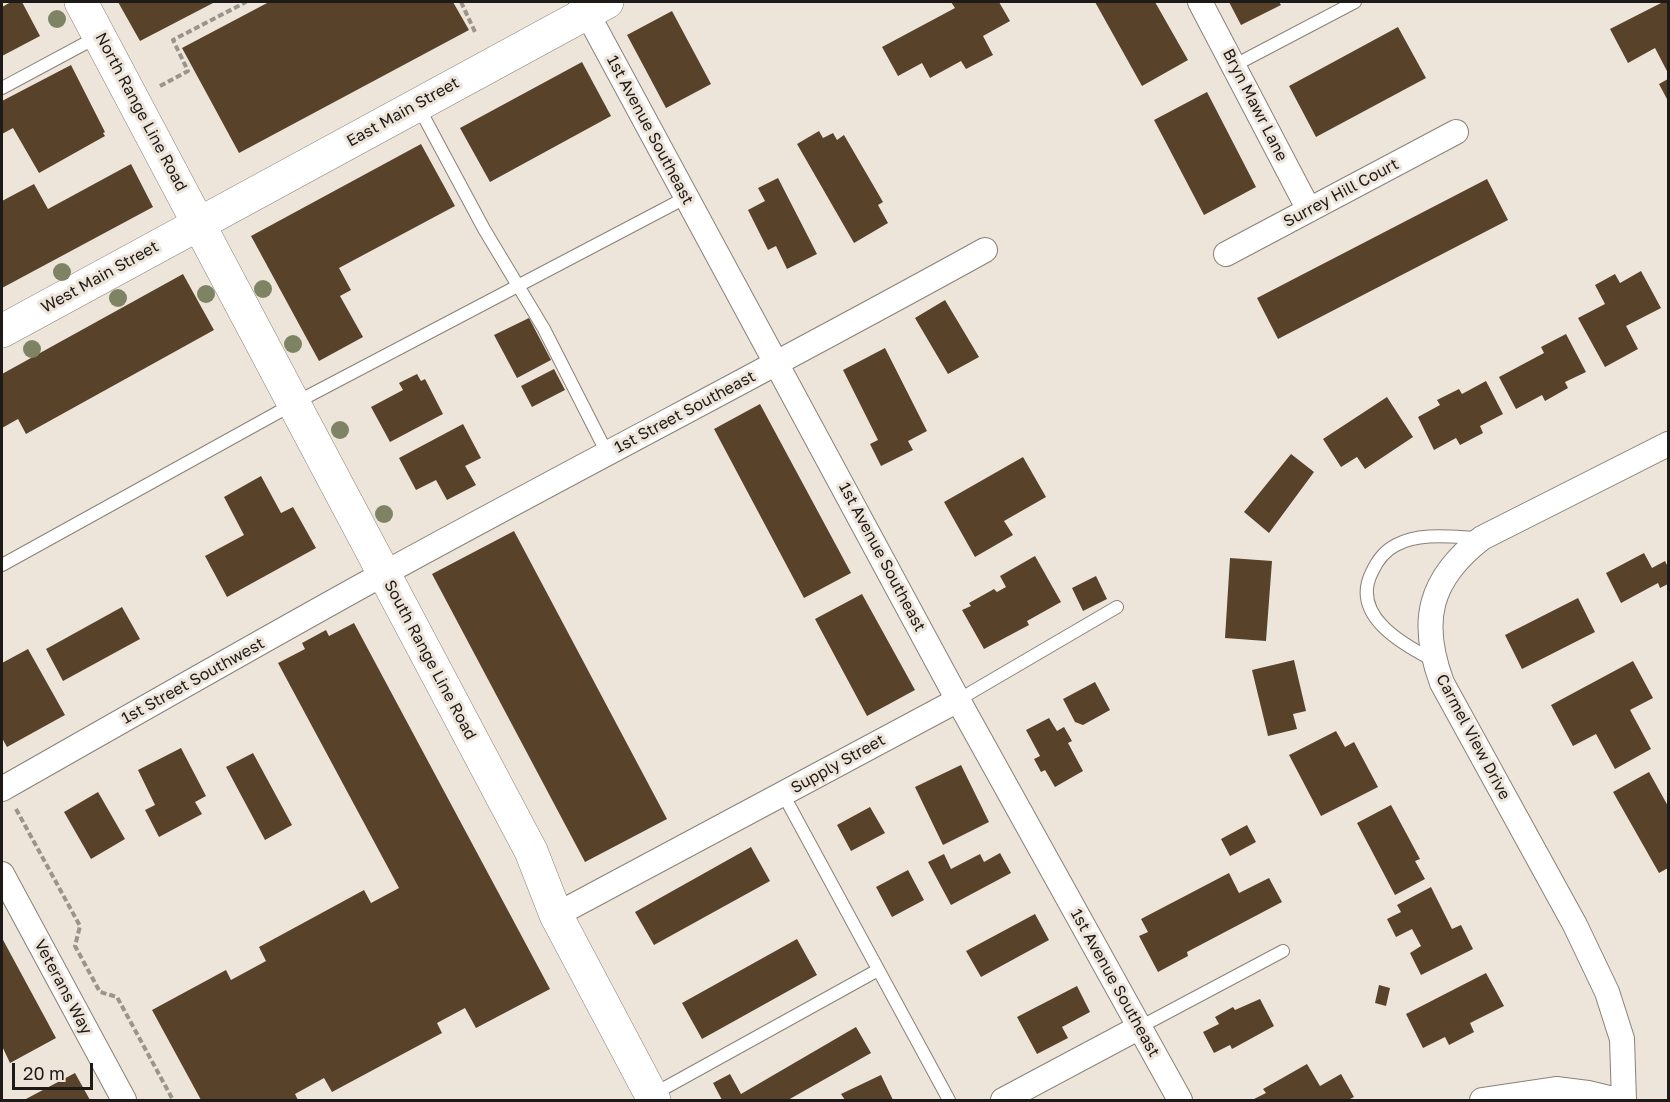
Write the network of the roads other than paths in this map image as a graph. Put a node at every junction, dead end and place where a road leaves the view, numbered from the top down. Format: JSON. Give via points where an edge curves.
{"nodes":[{"id":1,"x":81,"y":2,"type":"edge"},
{"id":2,"x":1200,"y":2,"type":"edge"},
{"id":3,"x":1355,"y":2,"type":"edge"},
{"id":4,"x":592,"y":5,"type":"edge"},
{"id":5,"x":100,"y":35,"type":"junction"},
{"id":6,"x":1235,"y":65,"type":"junction"},
{"id":7,"x":2,"y":88,"type":"edge"},
{"id":8,"x":417,"y":105,"type":"junction"},
{"id":9,"x":1456,"y":132,"type":"dead end"},
{"id":10,"x":687,"y":197,"type":"junction"},
{"id":11,"x":1309,"y":210,"type":"junction"},
{"id":12,"x":200,"y":222,"type":"junction"},
{"id":13,"x":985,"y":250,"type":"dead end"},
{"id":14,"x":1226,"y":254,"type":"dead end"},
{"id":15,"x":518,"y":284,"type":"junction"},
{"id":16,"x":2,"y":331,"type":"edge"},
{"id":17,"x":778,"y":364,"type":"junction"},
{"id":18,"x":295,"y":403,"type":"junction"},
{"id":19,"x":1668,"y":444,"type":"edge"},
{"id":20,"x":607,"y":453,"type":"junction"},
{"id":21,"x":1482,"y":538,"type":"junction"},
{"id":22,"x":2,"y":565,"type":"edge"},
{"id":23,"x":385,"y":573,"type":"junction"},
{"id":24,"x":1117,"y":607,"type":"dead end"},
{"id":25,"x":1433,"y":660,"type":"junction"},
{"id":26,"x":958,"y":700,"type":"junction"},
{"id":27,"x":783,"y":794,"type":"junction"},
{"id":28,"x":7,"y":796,"type":"edge"},
{"id":29,"x":2,"y":874,"type":"edge"},
{"id":30,"x":556,"y":915,"type":"junction"},
{"id":31,"x":1283,"y":951,"type":"dead end"},
{"id":32,"x":878,"y":970,"type":"junction"},
{"id":33,"x":1140,"y":1027,"type":"junction"},
{"id":34,"x":653,"y":1098,"type":"edge"},
{"id":35,"x":124,"y":1101,"type":"edge"},
{"id":36,"x":949,"y":1101,"type":"edge"},
{"id":37,"x":1003,"y":1101,"type":"edge"},
{"id":38,"x":1180,"y":1101,"type":"edge"},
{"id":39,"x":1482,"y":1101,"type":"edge"},
{"id":40,"x":1617,"y":1101,"type":"edge"},
{"id":41,"x":1624,"y":1101,"type":"edge"}],
"edges":[{"from":1,"to":5,"type":"main road","name":"North Range Line Road"},
{"from":2,"to":6,"type":"street","name":"Bryn Mawr Lane"},
{"from":3,"to":6,"type":"lane"},
{"from":4,"to":8,"type":"main road","name":"East Main Street"},
{"from":4,"to":10,"type":"street","name":"1st Avenue Southeast"},
{"from":5,"to":7,"type":"lane"},
{"from":5,"to":12,"type":"main road","name":"North Range Line Road"},
{"from":6,"to":11,"type":"street","name":"Bryn Mawr Lane"},
{"from":8,"to":12,"type":"main road","name":"East Main Street"},
{"from":8,"to":15,"type":"lane"},
{"from":9,"to":11,"type":"street","name":"Surrey Hill Court"},
{"from":10,"to":15,"type":"lane"},
{"from":10,"to":17,"type":"street","name":"1st Avenue Southeast"},
{"from":11,"to":14,"type":"street","name":"Surrey Hill Court"},
{"from":12,"to":16,"type":"main road","name":"West Main Street"},
{"from":12,"to":18,"type":"main road","name":"South Range Line Road"},
{"from":13,"to":17,"type":"street","name":"1st Street Southeast"},
{"from":15,"to":18,"type":"lane"},
{"from":15,"to":20,"type":"lane"},
{"from":17,"to":20,"type":"street","name":"1st Street Southeast"},
{"from":17,"to":26,"type":"street","name":"1st Avenue Southeast"},
{"from":18,"to":22,"type":"lane"},
{"from":18,"to":23,"type":"main road","name":"South Range Line Road"},
{"from":19,"to":21,"type":"street","name":"Carmel View Drive"},
{"from":20,"to":23,"type":"street","name":"1st Street Southeast"},
{"from":21,"to":25,"type":"street","name":"Carmel View Drive","via":[[1461,554],[1435,599],[1430,621]]},
{"from":21,"to":25,"type":"lane","via":[[1418,537],[1395,545],[1378,560],[1367,580],[1368,600],[1387,632]]},
{"from":23,"to":28,"type":"street","name":"1st Street Southwest"},
{"from":23,"to":30,"type":"main road","name":"South Range Line Road","via":[[531,851]]},
{"from":24,"to":26,"type":"lane","name":"Supply Street"},
{"from":25,"to":41,"type":"street","name":"Carmel View Drive","via":[[1575,924],[1607,992],[1622,1039]]},
{"from":26,"to":27,"type":"street","name":"Supply Street"},
{"from":26,"to":33,"type":"street","name":"1st Avenue Southeast"},
{"from":27,"to":30,"type":"street","name":"Supply Street"},
{"from":27,"to":32,"type":"lane"},
{"from":29,"to":35,"type":"street","name":"Veterans Way"},
{"from":30,"to":34,"type":"main road","name":"South Range Line Road"},
{"from":31,"to":33,"type":"lane"},
{"from":32,"to":34,"type":"lane"},
{"from":32,"to":36,"type":"lane"},
{"from":33,"to":37,"type":"street"},
{"from":33,"to":38,"type":"street","name":"1st Avenue Southeast"},
{"from":39,"to":40,"type":"street","via":[[1556,1089]]}]}
